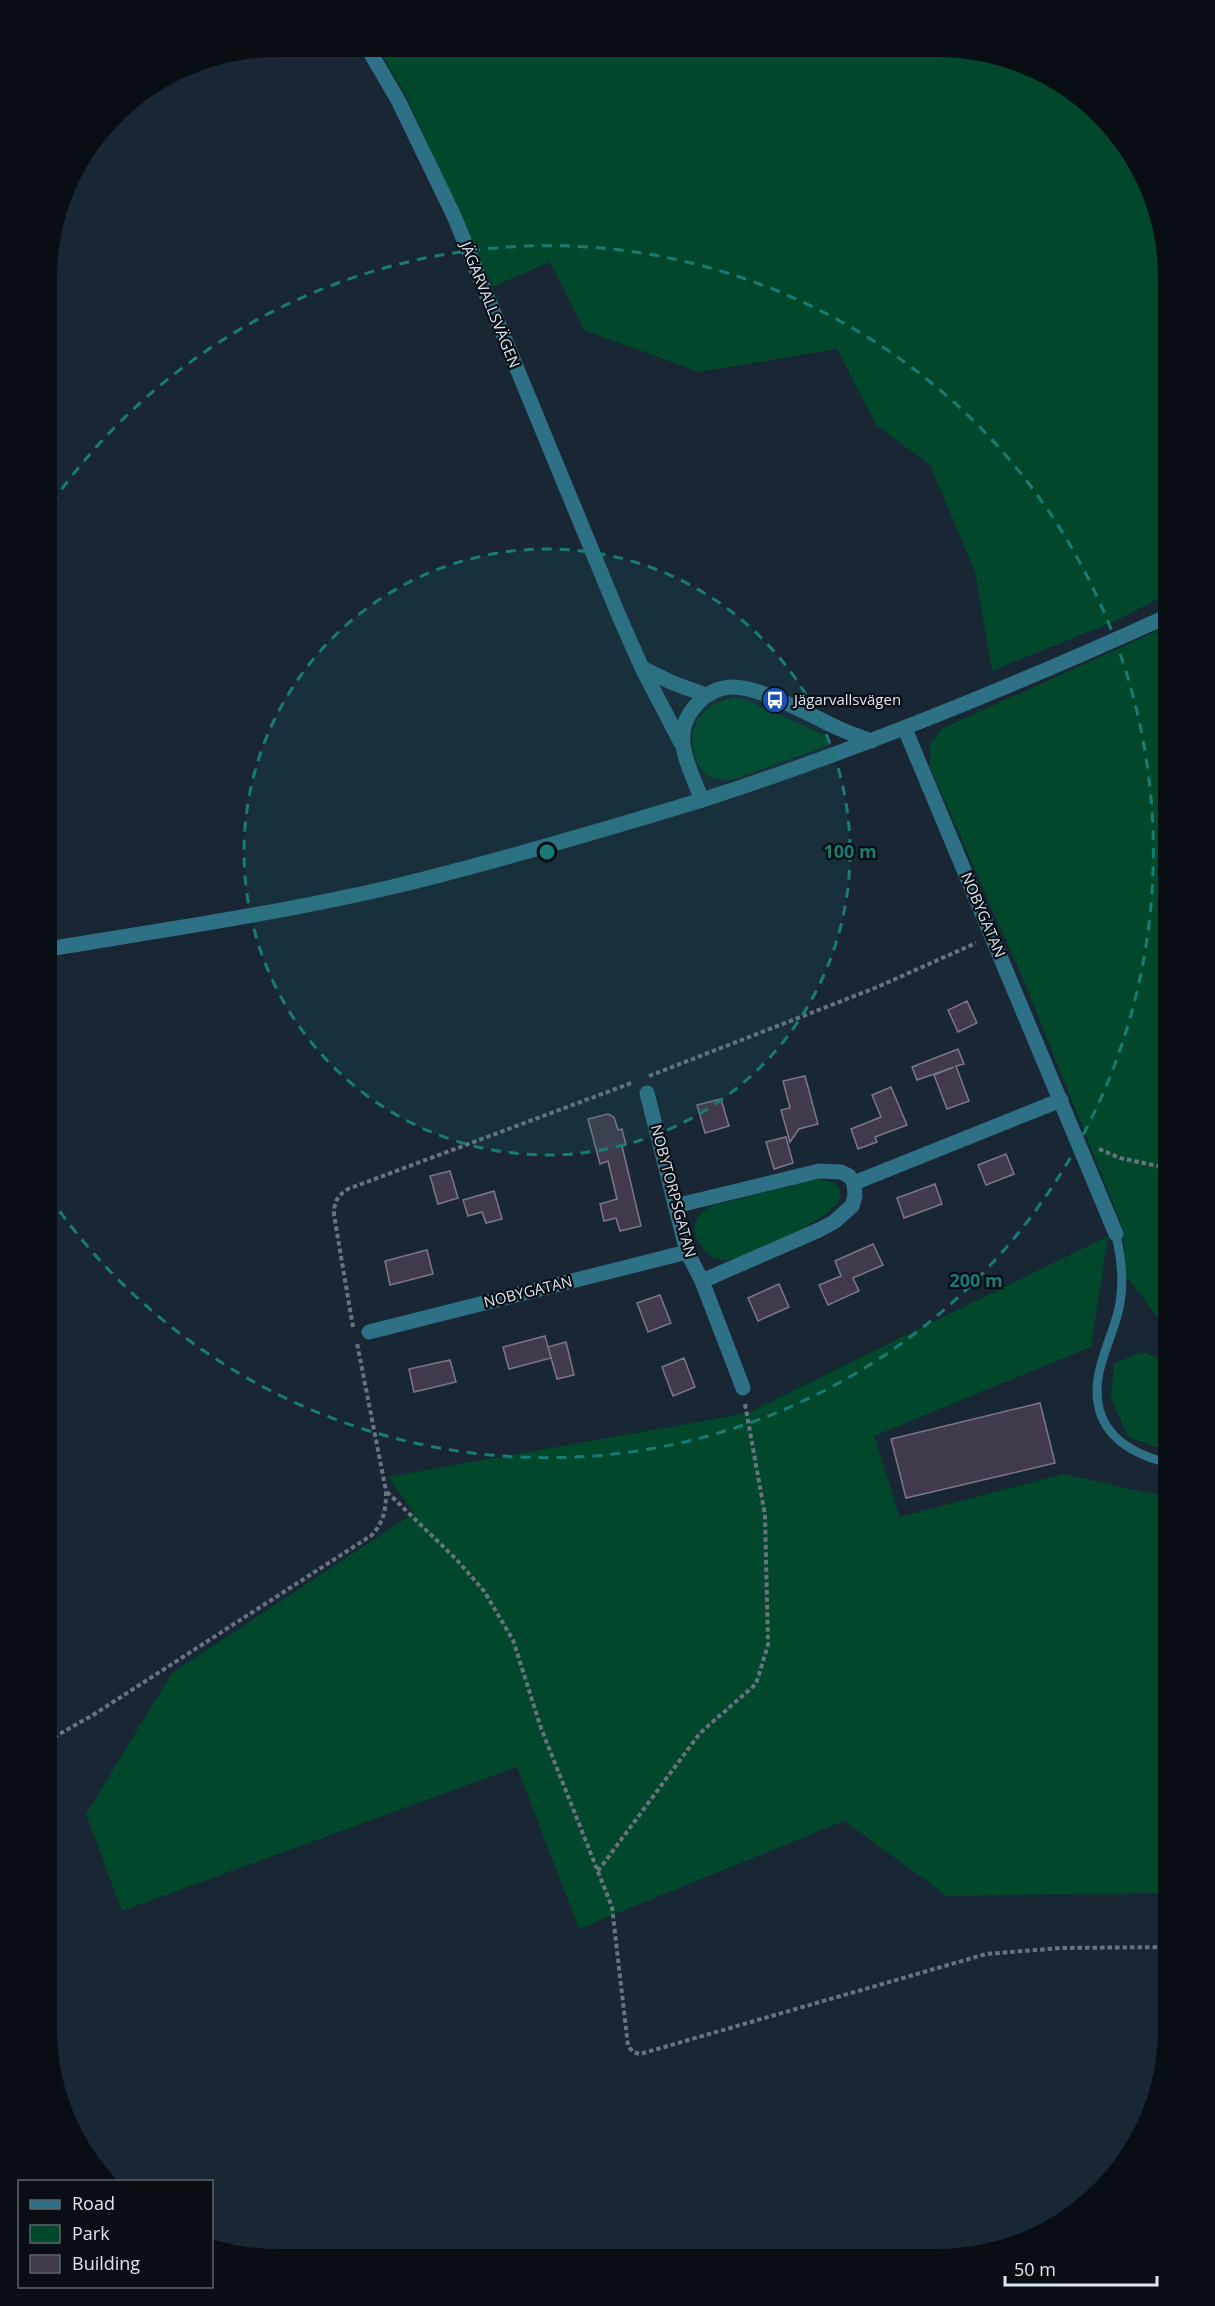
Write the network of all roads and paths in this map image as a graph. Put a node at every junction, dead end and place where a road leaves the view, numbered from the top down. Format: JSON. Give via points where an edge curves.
{"nodes":[{"id":1,"x":373,"y":57,"type":"edge"},
{"id":2,"x":1158,"y":621,"type":"edge"},
{"id":3,"x":642,"y":669,"type":"junction"},
{"id":4,"x":706,"y":695,"type":"junction"},
{"id":5,"x":904,"y":729,"type":"junction"},
{"id":6,"x":872,"y":741,"type":"junction"},
{"id":7,"x":681,"y":743,"type":"junction"},
{"id":8,"x":702,"y":800,"type":"junction"},
{"id":9,"x":57,"y":948,"type":"edge"},
{"id":10,"x":647,"y":1093,"type":"dead end"},
{"id":11,"x":1061,"y":1100,"type":"junction"},
{"id":12,"x":1078,"y":1141,"type":"junction"},
{"id":13,"x":1158,"y":1166,"type":"edge"},
{"id":14,"x":854,"y":1183,"type":"junction"},
{"id":15,"x":675,"y":1206,"type":"junction"},
{"id":16,"x":1116,"y":1234,"type":"joint"},
{"id":17,"x":687,"y":1252,"type":"junction"},
{"id":18,"x":702,"y":1281,"type":"junction"},
{"id":19,"x":369,"y":1332,"type":"dead end"},
{"id":20,"x":742,"y":1388,"type":"joint"},
{"id":21,"x":1158,"y":1461,"type":"edge"},
{"id":22,"x":386,"y":1491,"type":"dead end"},
{"id":23,"x":598,"y":1872,"type":"junction"},
{"id":24,"x":1158,"y":1947,"type":"edge"}],
"edges":[{"from":1,"to":3,"type":"street","name":"JÄGARVALLSVÄGEN","via":[[454,216]]},
{"from":2,"to":5,"type":"street"},
{"from":3,"to":4,"type":"street"},
{"from":3,"to":7,"type":"street","name":"JÄGARVALLSVÄGEN"},
{"from":4,"to":6,"type":"street","via":[[731,687],[755,691]]},
{"from":4,"to":7,"type":"street","via":[[688,716]]},
{"from":5,"to":6,"type":"street"},
{"from":5,"to":11,"type":"street","name":"NOBYGATAN"},
{"from":6,"to":8,"type":"street"},
{"from":7,"to":8,"type":"street","name":"JÄGARVALLSVÄGEN"},
{"from":8,"to":9,"type":"street","via":[[549,847],[395,886],[231,919]]},
{"from":10,"to":15,"type":"street","name":"NOBYTORPSGATAN"},
{"from":11,"to":12,"type":"street","name":"NOBYGATAN"},
{"from":11,"to":14,"type":"street"},
{"from":12,"to":13,"type":"path","via":[[1120,1158]]},
{"from":12,"to":16,"type":"street","name":"NOBYGATAN"},
{"from":14,"to":15,"type":"street","via":[[841,1172],[819,1171]]},
{"from":14,"to":18,"type":"street","via":[[852,1206],[834,1222]]},
{"from":15,"to":17,"type":"street","name":"NOBYTORPSGATAN"},
{"from":16,"to":21,"type":"lane","via":[[1123,1279],[1120,1305],[1098,1377],[1097,1394],[1110,1434],[1147,1458]]},
{"from":17,"to":18,"type":"street","name":"NOBYTORPSGATAN"},
{"from":17,"to":19,"type":"street","name":"NOBYGATAN"},
{"from":18,"to":20,"type":"street","name":"NOBYTORPSGATAN"},
{"from":20,"to":23,"type":"path","via":[[765,1515],[768,1645],[756,1684],[700,1733]]},
{"from":22,"to":23,"type":"path","via":[[484,1591],[513,1640],[542,1728]]},
{"from":23,"to":24,"type":"path","via":[[612,1907],[628,2046],[640,2054],[986,1954]]}]}
